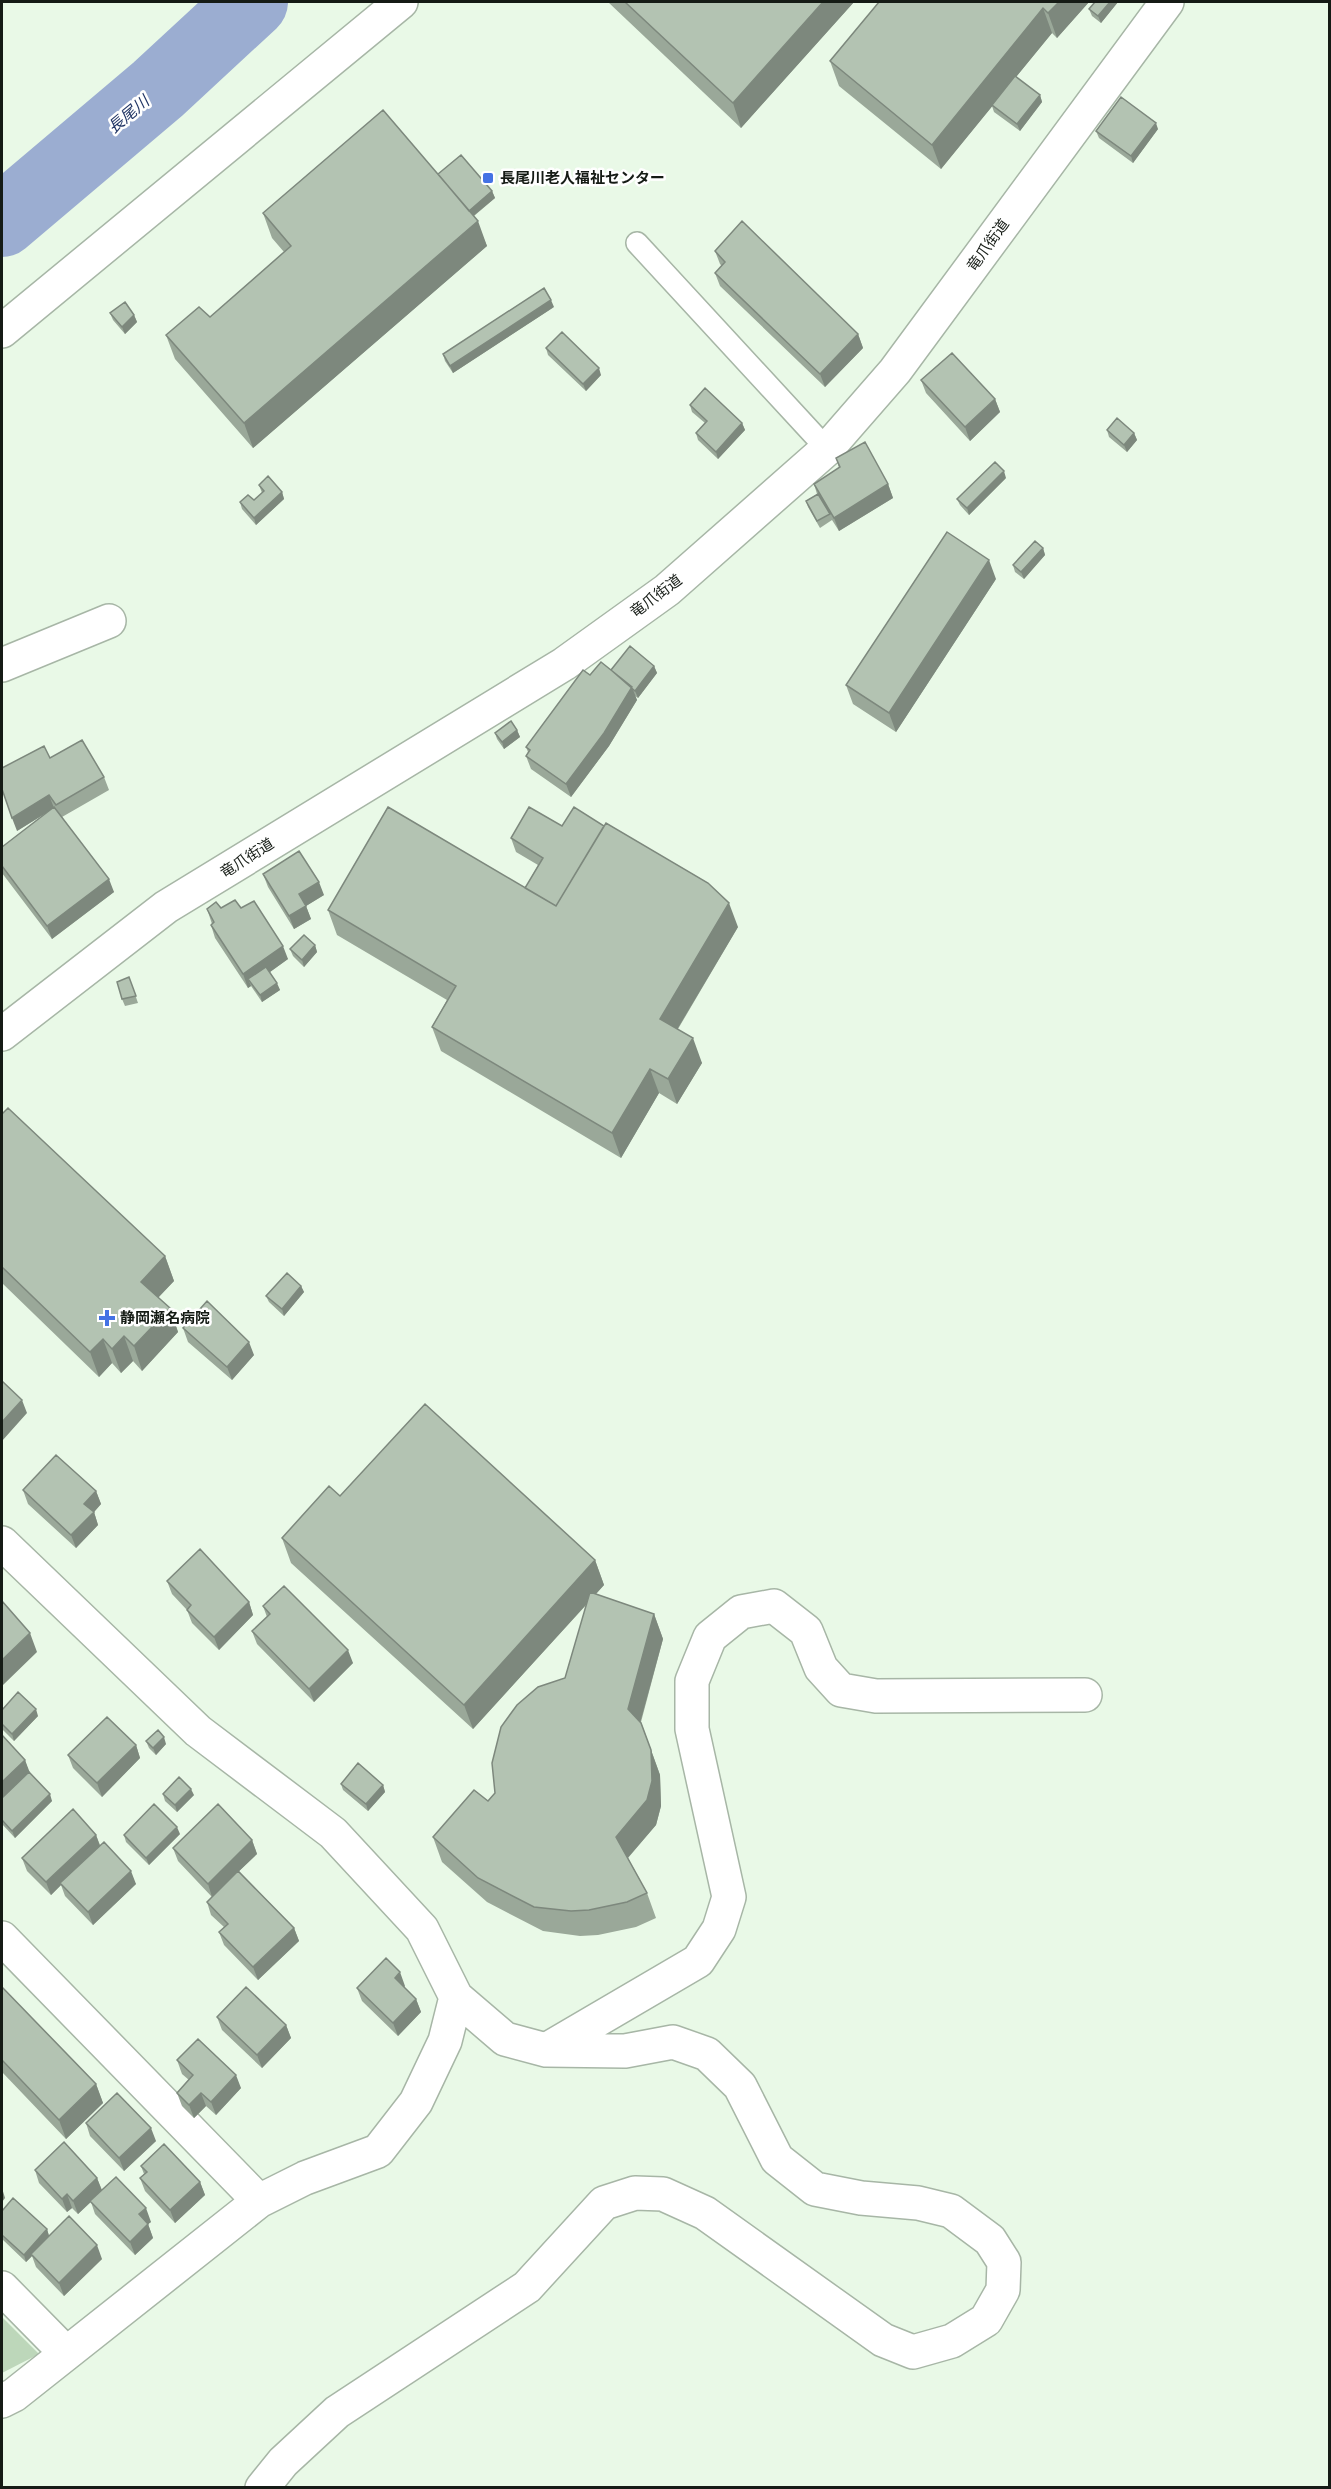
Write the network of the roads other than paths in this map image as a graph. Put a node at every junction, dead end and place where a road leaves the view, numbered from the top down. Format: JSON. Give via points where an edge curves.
{"nodes":[{"id":1,"x":401,"y":2,"type":"edge"},
{"id":2,"x":1167,"y":2,"type":"edge"},
{"id":3,"x":637,"y":243,"type":"dead end"},
{"id":4,"x":2,"y":331,"type":"edge"},
{"id":5,"x":827,"y":449,"type":"junction"},
{"id":6,"x":109,"y":621,"type":"dead end"},
{"id":7,"x":2,"y":665,"type":"edge"},
{"id":8,"x":2,"y":1034,"type":"edge"},
{"id":9,"x":2,"y":1543,"type":"edge"},
{"id":10,"x":1085,"y":1695,"type":"dead end"},
{"id":11,"x":2,"y":1938,"type":"edge"},
{"id":12,"x":456,"y":1997,"type":"junction"},
{"id":13,"x":546,"y":2050,"type":"junction"},
{"id":14,"x":259,"y":2200,"type":"junction"},
{"id":15,"x":2,"y":2288,"type":"edge"},
{"id":16,"x":65,"y":2352,"type":"junction"},
{"id":17,"x":2,"y":2401,"type":"edge"},
{"id":18,"x":262,"y":2487,"type":"edge"}],
"edges":[{"from":1,"to":4,"type":"street"},
{"from":2,"to":5,"type":"street","name":"竜爪街道","via":[[895,371]]},
{"from":3,"to":5,"type":"lane"},
{"from":5,"to":8,"type":"street","name":"竜爪街道","via":[[667,590],[564,664],[166,907]]},
{"from":6,"to":7,"type":"street"},
{"from":9,"to":12,"type":"street","via":[[198,1731],[333,1833],[422,1929]]},
{"from":10,"to":13,"type":"street","via":[[876,1696],[841,1690],[821,1668],[806,1631],[774,1606],[741,1612],[710,1637],[692,1681],[692,1729],[729,1897],[719,1929],[698,1961]]},
{"from":11,"to":14,"type":"street"},
{"from":12,"to":13,"type":"street","via":[[505,2039]]},
{"from":12,"to":14,"type":"street","via":[[445,2041],[416,2102],[378,2151]]},
{"from":13,"to":18,"type":"street","via":[[625,2051],[673,2042],[707,2054],[741,2086],[777,2159],[815,2189],[951,2211],[990,2240],[1004,2262],[1003,2290],[986,2320],[952,2341],[913,2352],[883,2340],[705,2213],[663,2194],[635,2193],[604,2203],[527,2287],[337,2412]]},
{"from":14,"to":16,"type":"street"},
{"from":15,"to":16,"type":"street"},
{"from":16,"to":17,"type":"street"}]}
